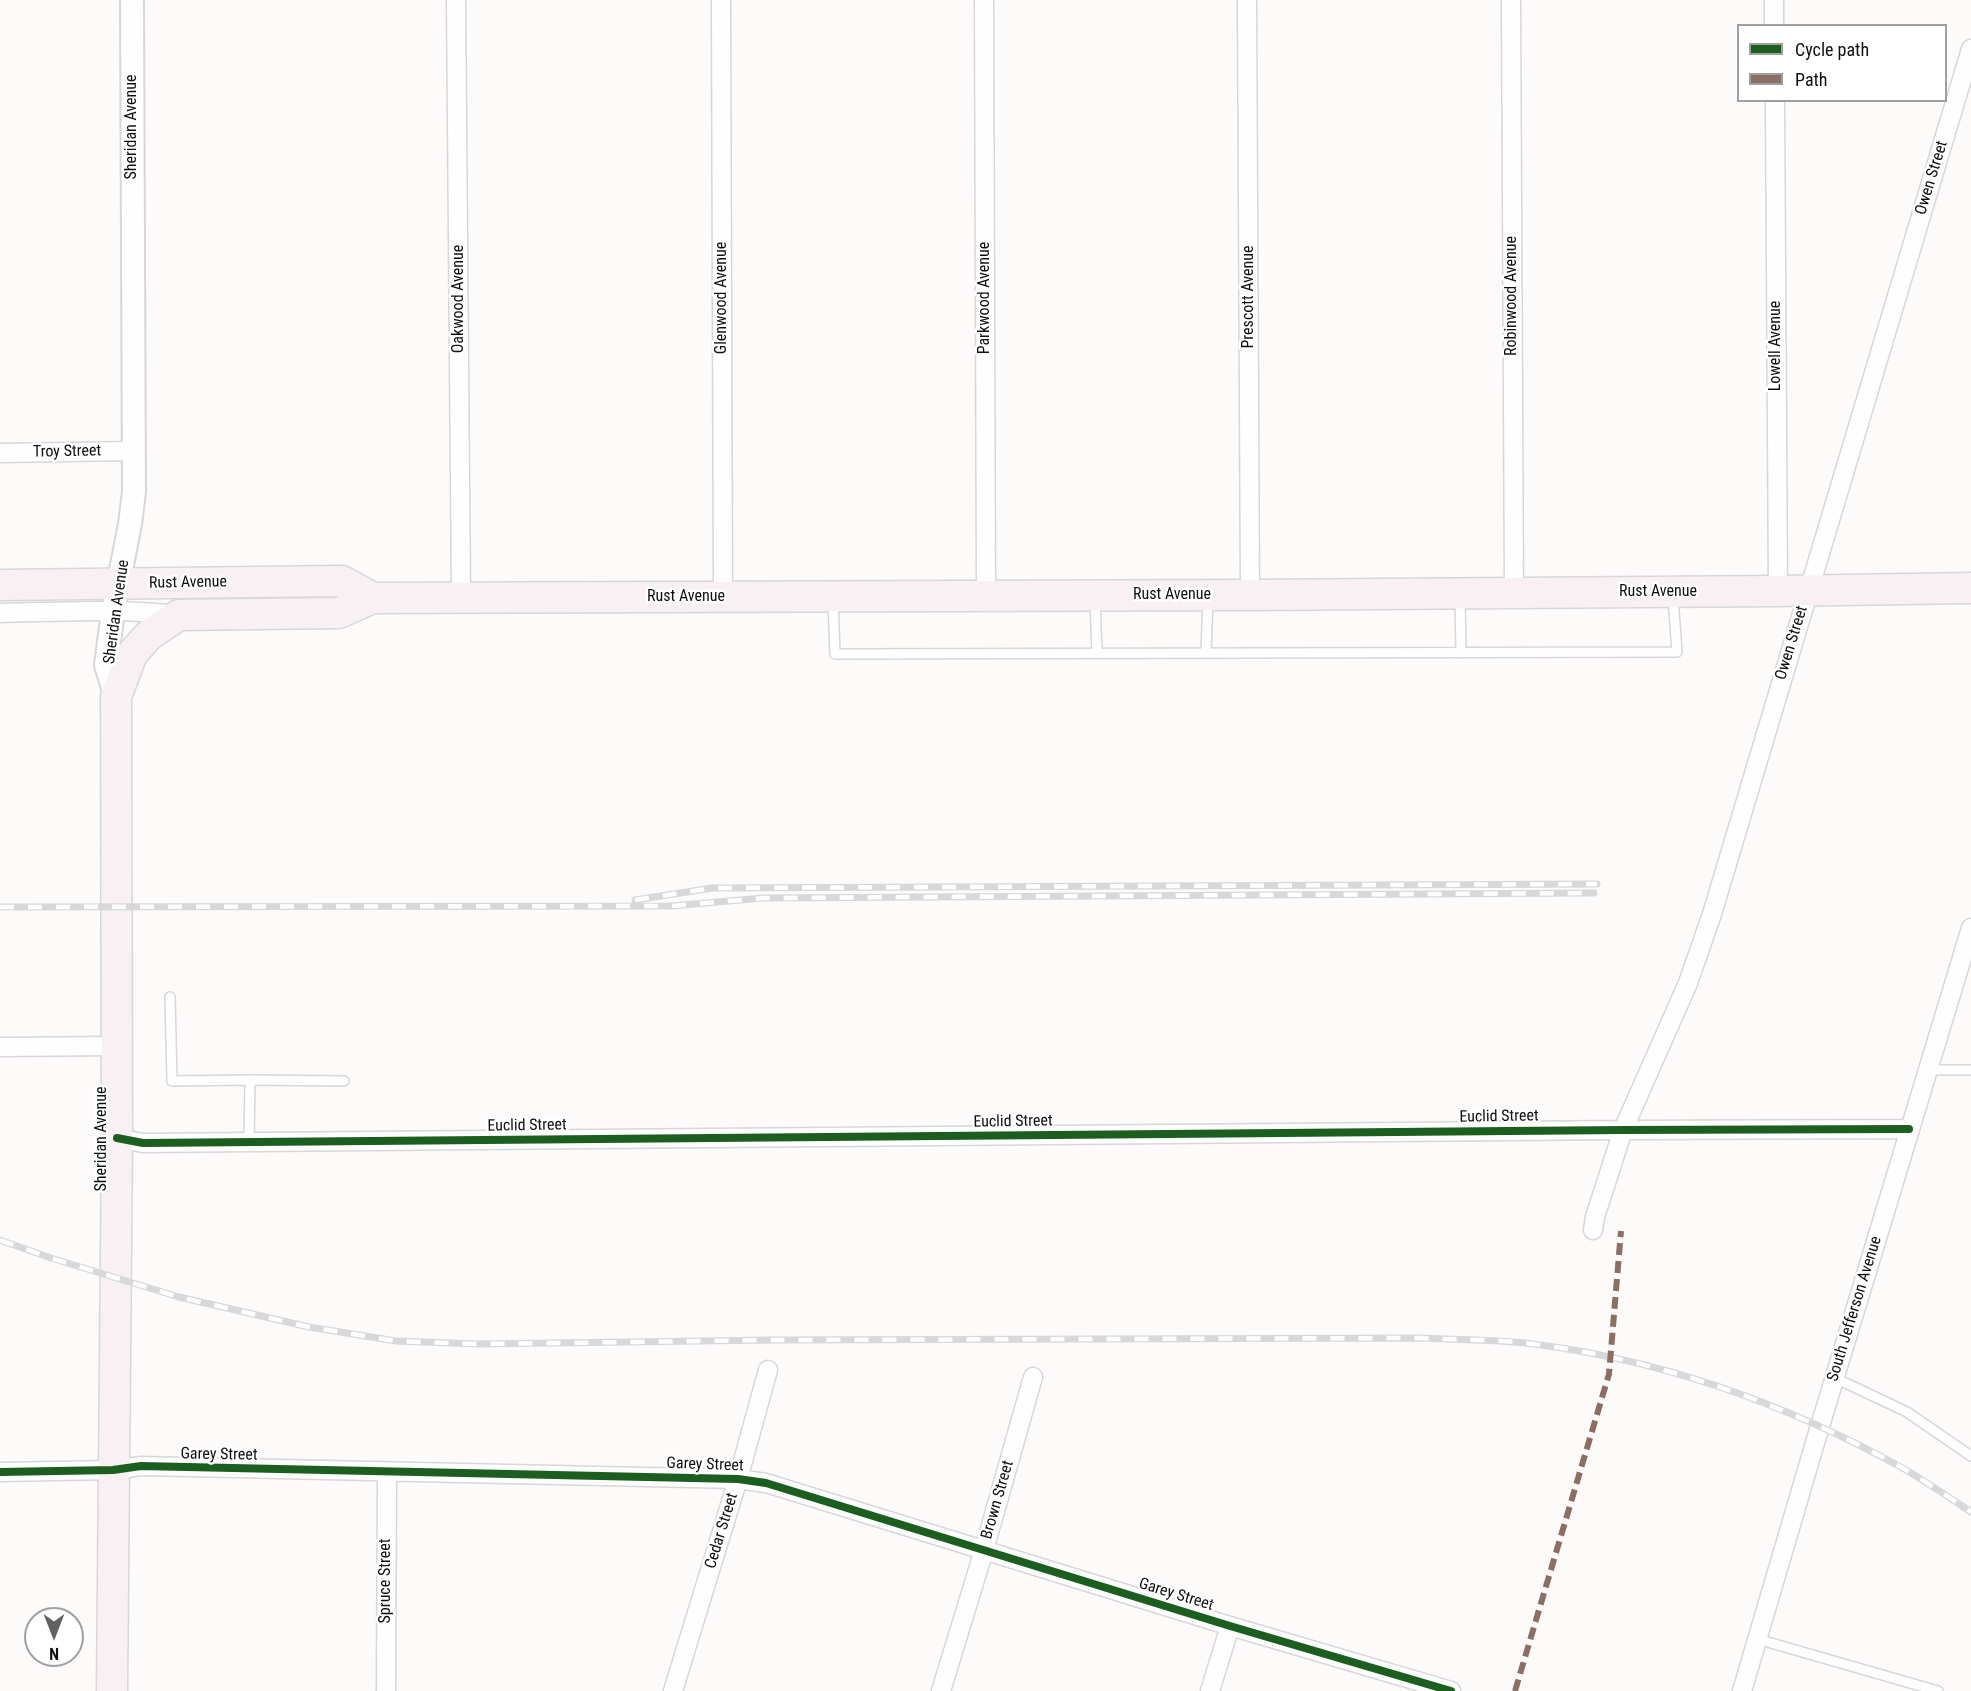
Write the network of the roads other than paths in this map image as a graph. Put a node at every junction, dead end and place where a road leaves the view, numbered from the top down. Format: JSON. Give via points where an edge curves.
{"nodes":[{"id":1,"x":132,"y":0,"type":"edge"},
{"id":2,"x":456,"y":0,"type":"edge"},
{"id":3,"x":721,"y":0,"type":"edge"},
{"id":4,"x":984,"y":0,"type":"edge"},
{"id":5,"x":1247,"y":0,"type":"edge"},
{"id":6,"x":1511,"y":0,"type":"edge"},
{"id":7,"x":1774,"y":0,"type":"edge"},
{"id":8,"x":1774,"y":24,"type":"edge"},
{"id":9,"x":1971,"y":49,"type":"edge"},
{"id":10,"x":1775,"y":102,"type":"edge"},
{"id":11,"x":134,"y":451,"type":"junction"},
{"id":12,"x":0,"y":453,"type":"edge"},
{"id":13,"x":0,"y":585,"type":"edge"},
{"id":14,"x":1971,"y":588,"type":"edge"},
{"id":15,"x":1778,"y":591,"type":"junction"},
{"id":16,"x":1808,"y":591,"type":"junction"},
{"id":17,"x":1514,"y":592,"type":"junction"},
{"id":18,"x":1672,"y":592,"type":"junction"},
{"id":19,"x":1460,"y":593,"type":"junction"},
{"id":20,"x":1095,"y":594,"type":"junction"},
{"id":21,"x":986,"y":595,"type":"junction"},
{"id":22,"x":1208,"y":595,"type":"junction"},
{"id":23,"x":1250,"y":595,"type":"junction"},
{"id":24,"x":833,"y":596,"type":"junction"},
{"id":25,"x":116,"y":597,"type":"junction"},
{"id":26,"x":723,"y":597,"type":"junction"},
{"id":27,"x":373,"y":598,"type":"junction"},
{"id":28,"x":461,"y":598,"type":"junction"},
{"id":29,"x":0,"y":613,"type":"edge"},
{"id":30,"x":179,"y":615,"type":"junction"},
{"id":31,"x":1097,"y":653,"type":"junction"},
{"id":32,"x":1206,"y":653,"type":"junction"},
{"id":33,"x":1461,"y":653,"type":"junction"},
{"id":34,"x":116,"y":697,"type":"junction"},
{"id":35,"x":1971,"y":928,"type":"edge"},
{"id":36,"x":171,"y":997,"type":"dead end"},
{"id":37,"x":0,"y":1047,"type":"edge"},
{"id":38,"x":116,"y":1047,"type":"junction"},
{"id":39,"x":1928,"y":1070,"type":"junction"},
{"id":40,"x":1971,"y":1070,"type":"edge"},
{"id":41,"x":250,"y":1080,"type":"junction"},
{"id":42,"x":344,"y":1081,"type":"dead end"},
{"id":43,"x":1910,"y":1129,"type":"junction"},
{"id":44,"x":1623,"y":1130,"type":"junction"},
{"id":45,"x":117,"y":1138,"type":"junction"},
{"id":46,"x":249,"y":1142,"type":"junction"},
{"id":47,"x":1593,"y":1230,"type":"dead end"},
{"id":48,"x":768,"y":1370,"type":"dead end"},
{"id":49,"x":1034,"y":1377,"type":"dead end"},
{"id":50,"x":1835,"y":1378,"type":"junction"},
{"id":51,"x":1971,"y":1456,"type":"edge"},
{"id":52,"x":113,"y":1470,"type":"junction"},
{"id":53,"x":0,"y":1472,"type":"edge"},
{"id":54,"x":387,"y":1472,"type":"junction"},
{"id":55,"x":738,"y":1479,"type":"junction"},
{"id":56,"x":984,"y":1550,"type":"junction"},
{"id":57,"x":1230,"y":1626,"type":"junction"},
{"id":58,"x":1757,"y":1639,"type":"junction"},
{"id":59,"x":112,"y":1691,"type":"edge"},
{"id":60,"x":386,"y":1691,"type":"edge"},
{"id":61,"x":673,"y":1691,"type":"edge"},
{"id":62,"x":941,"y":1691,"type":"edge"},
{"id":63,"x":1210,"y":1691,"type":"edge"},
{"id":64,"x":1451,"y":1691,"type":"edge"},
{"id":65,"x":1742,"y":1691,"type":"edge"},
{"id":66,"x":1938,"y":1691,"type":"edge"}],
"edges":[{"from":1,"to":11,"type":"street","name":"Sheridan Avenue"},
{"from":2,"to":28,"type":"street","name":"Oakwood Avenue"},
{"from":3,"to":26,"type":"street","name":"Glenwood Avenue"},
{"from":4,"to":21,"type":"street","name":"Parkwood Avenue"},
{"from":5,"to":23,"type":"street","name":"Prescott Avenue"},
{"from":6,"to":17,"type":"street","name":"Robinwood Avenue"},
{"from":7,"to":8,"type":"street"},
{"from":9,"to":16,"type":"street","name":"Owen Street"},
{"from":10,"to":15,"type":"street","name":"Lowell Avenue"},
{"from":11,"to":12,"type":"street","name":"Troy Street"},
{"from":11,"to":25,"type":"street","name":"Sheridan Avenue","via":[[134,492]]},
{"from":13,"to":25,"type":"highway","name":"Rust Avenue"},
{"from":14,"to":16,"type":"highway","name":"Rust Avenue"},
{"from":15,"to":16,"type":"highway","name":"Rust Avenue"},
{"from":15,"to":18,"type":"highway","name":"Rust Avenue"},
{"from":16,"to":44,"type":"street","name":"Owen Street","via":[[1692,973]]},
{"from":17,"to":18,"type":"highway","name":"Rust Avenue"},
{"from":17,"to":19,"type":"highway","name":"Rust Avenue"},
{"from":18,"to":33,"type":"lane","via":[[1677,652]]},
{"from":19,"to":23,"type":"highway","name":"Rust Avenue"},
{"from":19,"to":33,"type":"lane"},
{"from":20,"to":21,"type":"highway","name":"Rust Avenue"},
{"from":20,"to":22,"type":"highway","name":"Rust Avenue"},
{"from":20,"to":31,"type":"lane"},
{"from":21,"to":24,"type":"highway","name":"Rust Avenue"},
{"from":22,"to":23,"type":"highway","name":"Rust Avenue"},
{"from":22,"to":32,"type":"lane"},
{"from":24,"to":26,"type":"highway","name":"Rust Avenue"},
{"from":24,"to":31,"type":"lane","via":[[835,654]]},
{"from":25,"to":27,"type":"highway","name":"Rust Avenue","via":[[342,581]]},
{"from":25,"to":29,"type":"street","name":"Rust Avenue"},
{"from":25,"to":30,"type":"street","name":"Rust Avenue","via":[[147,612]]},
{"from":25,"to":34,"type":"street","name":"Sheridan Avenue","via":[[106,665]]},
{"from":26,"to":28,"type":"highway","name":"Rust Avenue"},
{"from":27,"to":28,"type":"highway","name":"Rust Avenue"},
{"from":27,"to":30,"type":"highway","name":"Rust Avenue","via":[[339,613]]},
{"from":30,"to":34,"type":"highway","via":[[149,635],[132,654]]},
{"from":31,"to":32,"type":"lane"},
{"from":32,"to":33,"type":"lane"},
{"from":34,"to":38,"type":"highway","name":"Sheridan Avenue"},
{"from":35,"to":39,"type":"street","name":"South Jefferson Avenue"},
{"from":36,"to":41,"type":"lane","via":[[172,1081]]},
{"from":37,"to":38,"type":"street"},
{"from":38,"to":45,"type":"highway","name":"Sheridan Avenue"},
{"from":39,"to":40,"type":"lane"},
{"from":39,"to":43,"type":"street","name":"South Jefferson Avenue"},
{"from":41,"to":42,"type":"lane"},
{"from":41,"to":46,"type":"lane"},
{"from":43,"to":44,"type":"street","name":"Euclid Street"},
{"from":43,"to":50,"type":"street","name":"South Jefferson Avenue"},
{"from":44,"to":46,"type":"street","name":"Euclid Street"},
{"from":44,"to":47,"type":"street","name":"Owen Street"},
{"from":45,"to":46,"type":"street","name":"Euclid Street","via":[[142,1143]]},
{"from":45,"to":52,"type":"highway","name":"Sheridan Avenue"},
{"from":48,"to":55,"type":"street","name":"Cedar Street"},
{"from":49,"to":56,"type":"street","name":"Brown Street"},
{"from":50,"to":51,"type":"lane","via":[[1907,1412]]},
{"from":50,"to":58,"type":"street","name":"South Jefferson Avenue"},
{"from":52,"to":53,"type":"street","name":"Garey Street"},
{"from":52,"to":54,"type":"street","name":"Garey Street","via":[[141,1466]]},
{"from":52,"to":59,"type":"highway","name":"Sheridan Avenue"},
{"from":54,"to":55,"type":"street","name":"Garey Street"},
{"from":54,"to":60,"type":"street","name":"Spruce Street"},
{"from":55,"to":56,"type":"street","name":"Garey Street","via":[[770,1483]]},
{"from":55,"to":61,"type":"street","name":"Cedar Street"},
{"from":56,"to":57,"type":"street","name":"Garey Street"},
{"from":56,"to":62,"type":"street","name":"Brown Street"},
{"from":57,"to":63,"type":"street"},
{"from":57,"to":64,"type":"street","name":"Garey Street"},
{"from":58,"to":65,"type":"street","name":"South Jefferson Avenue"},
{"from":58,"to":66,"type":"lane"}]}
